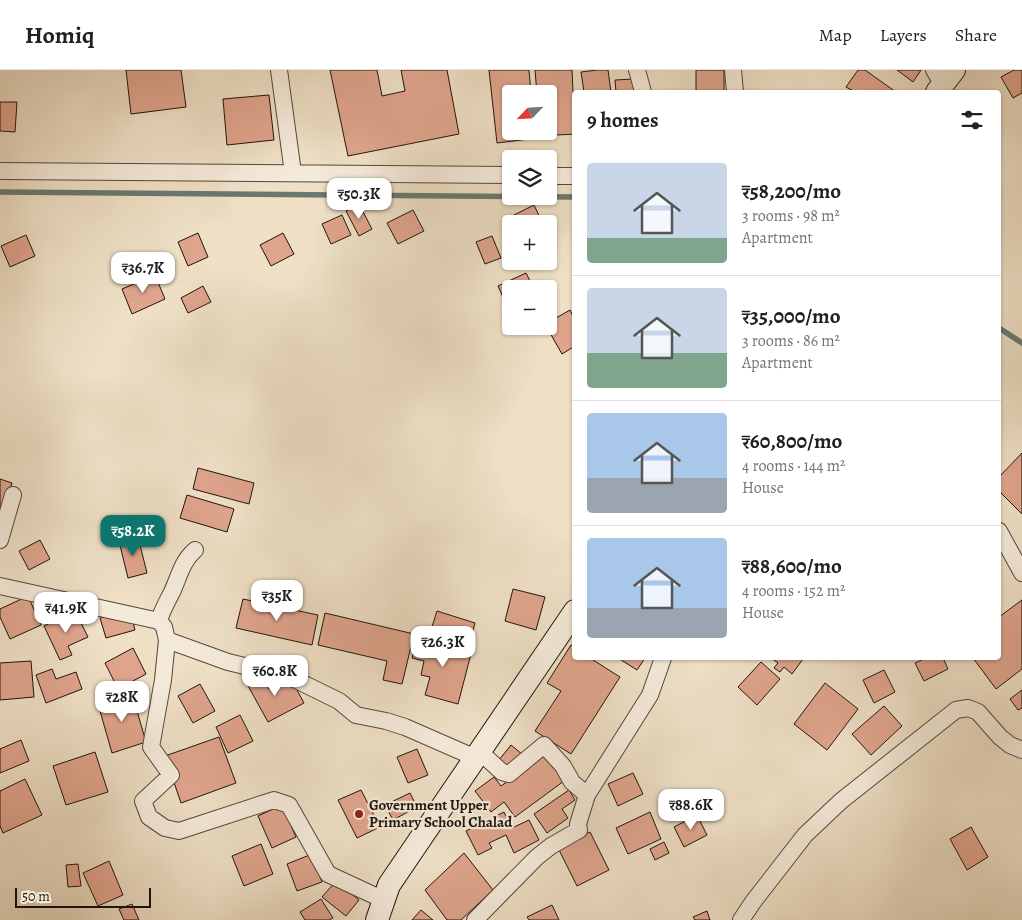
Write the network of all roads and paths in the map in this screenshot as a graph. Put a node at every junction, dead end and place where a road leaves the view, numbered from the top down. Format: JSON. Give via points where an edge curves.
{"nodes":[{"id":1,"x":279,"y":70,"type":"edge"},
{"id":2,"x":637,"y":70,"type":"edge"},
{"id":3,"x":733,"y":70,"type":"edge"},
{"id":4,"x":642,"y":90,"type":"edge"},
{"id":5,"x":735,"y":90,"type":"edge"},
{"id":6,"x":0,"y":171,"type":"edge"},
{"id":7,"x":293,"y":173,"type":"junction"},
{"id":8,"x":502,"y":176,"type":"edge"},
{"id":9,"x":557,"y":176,"type":"edge"},
{"id":10,"x":572,"y":176,"type":"edge"},
{"id":11,"x":13,"y":495,"type":"dead end"},
{"id":12,"x":1001,"y":535,"type":"edge"},
{"id":13,"x":0,"y":540,"type":"edge"},
{"id":14,"x":195,"y":550,"type":"dead end"},
{"id":15,"x":1022,"y":573,"type":"edge"},
{"id":16,"x":0,"y":586,"type":"edge"},
{"id":17,"x":572,"y":615,"type":"edge"},
{"id":18,"x":159,"y":621,"type":"junction"},
{"id":19,"x":167,"y":640,"type":"junction"},
{"id":20,"x":662,"y":660,"type":"edge"},
{"id":21,"x":1022,"y":750,"type":"edge"},
{"id":22,"x":478,"y":755,"type":"junction"},
{"id":23,"x":587,"y":796,"type":"junction"},
{"id":24,"x":380,"y":910,"type":"edge"},
{"id":25,"x":475,"y":920,"type":"edge"},
{"id":26,"x":741,"y":920,"type":"edge"}],
"edges":[{"from":1,"to":7,"type":"street"},
{"from":2,"to":4,"type":"street"},
{"from":3,"to":5,"type":"street"},
{"from":6,"to":7,"type":"street"},
{"from":7,"to":8,"type":"street"},
{"from":9,"to":10,"type":"street"},
{"from":11,"to":13,"type":"street"},
{"from":12,"to":15,"type":"street"},
{"from":14,"to":18,"type":"street","via":[[181,568]]},
{"from":16,"to":18,"type":"street"},
{"from":17,"to":22,"type":"main road"},
{"from":18,"to":19,"type":"street"},
{"from":19,"to":22,"type":"street","via":[[228,662],[290,677],[338,701],[356,715],[386,720]]},
{"from":19,"to":24,"type":"street","via":[[151,747],[171,775],[143,800],[149,817],[165,828],[179,831],[274,800],[289,804],[328,874]]},
{"from":20,"to":23,"type":"street","via":[[650,695]]},
{"from":21,"to":26,"type":"street","via":[[1010,745],[978,712],[968,708],[956,710],[842,801],[805,835]]},
{"from":22,"to":23,"type":"street","via":[[509,774],[544,745]]},
{"from":22,"to":24,"type":"main road","via":[[389,885]]},
{"from":23,"to":25,"type":"street","via":[[579,830],[537,857]]}]}
